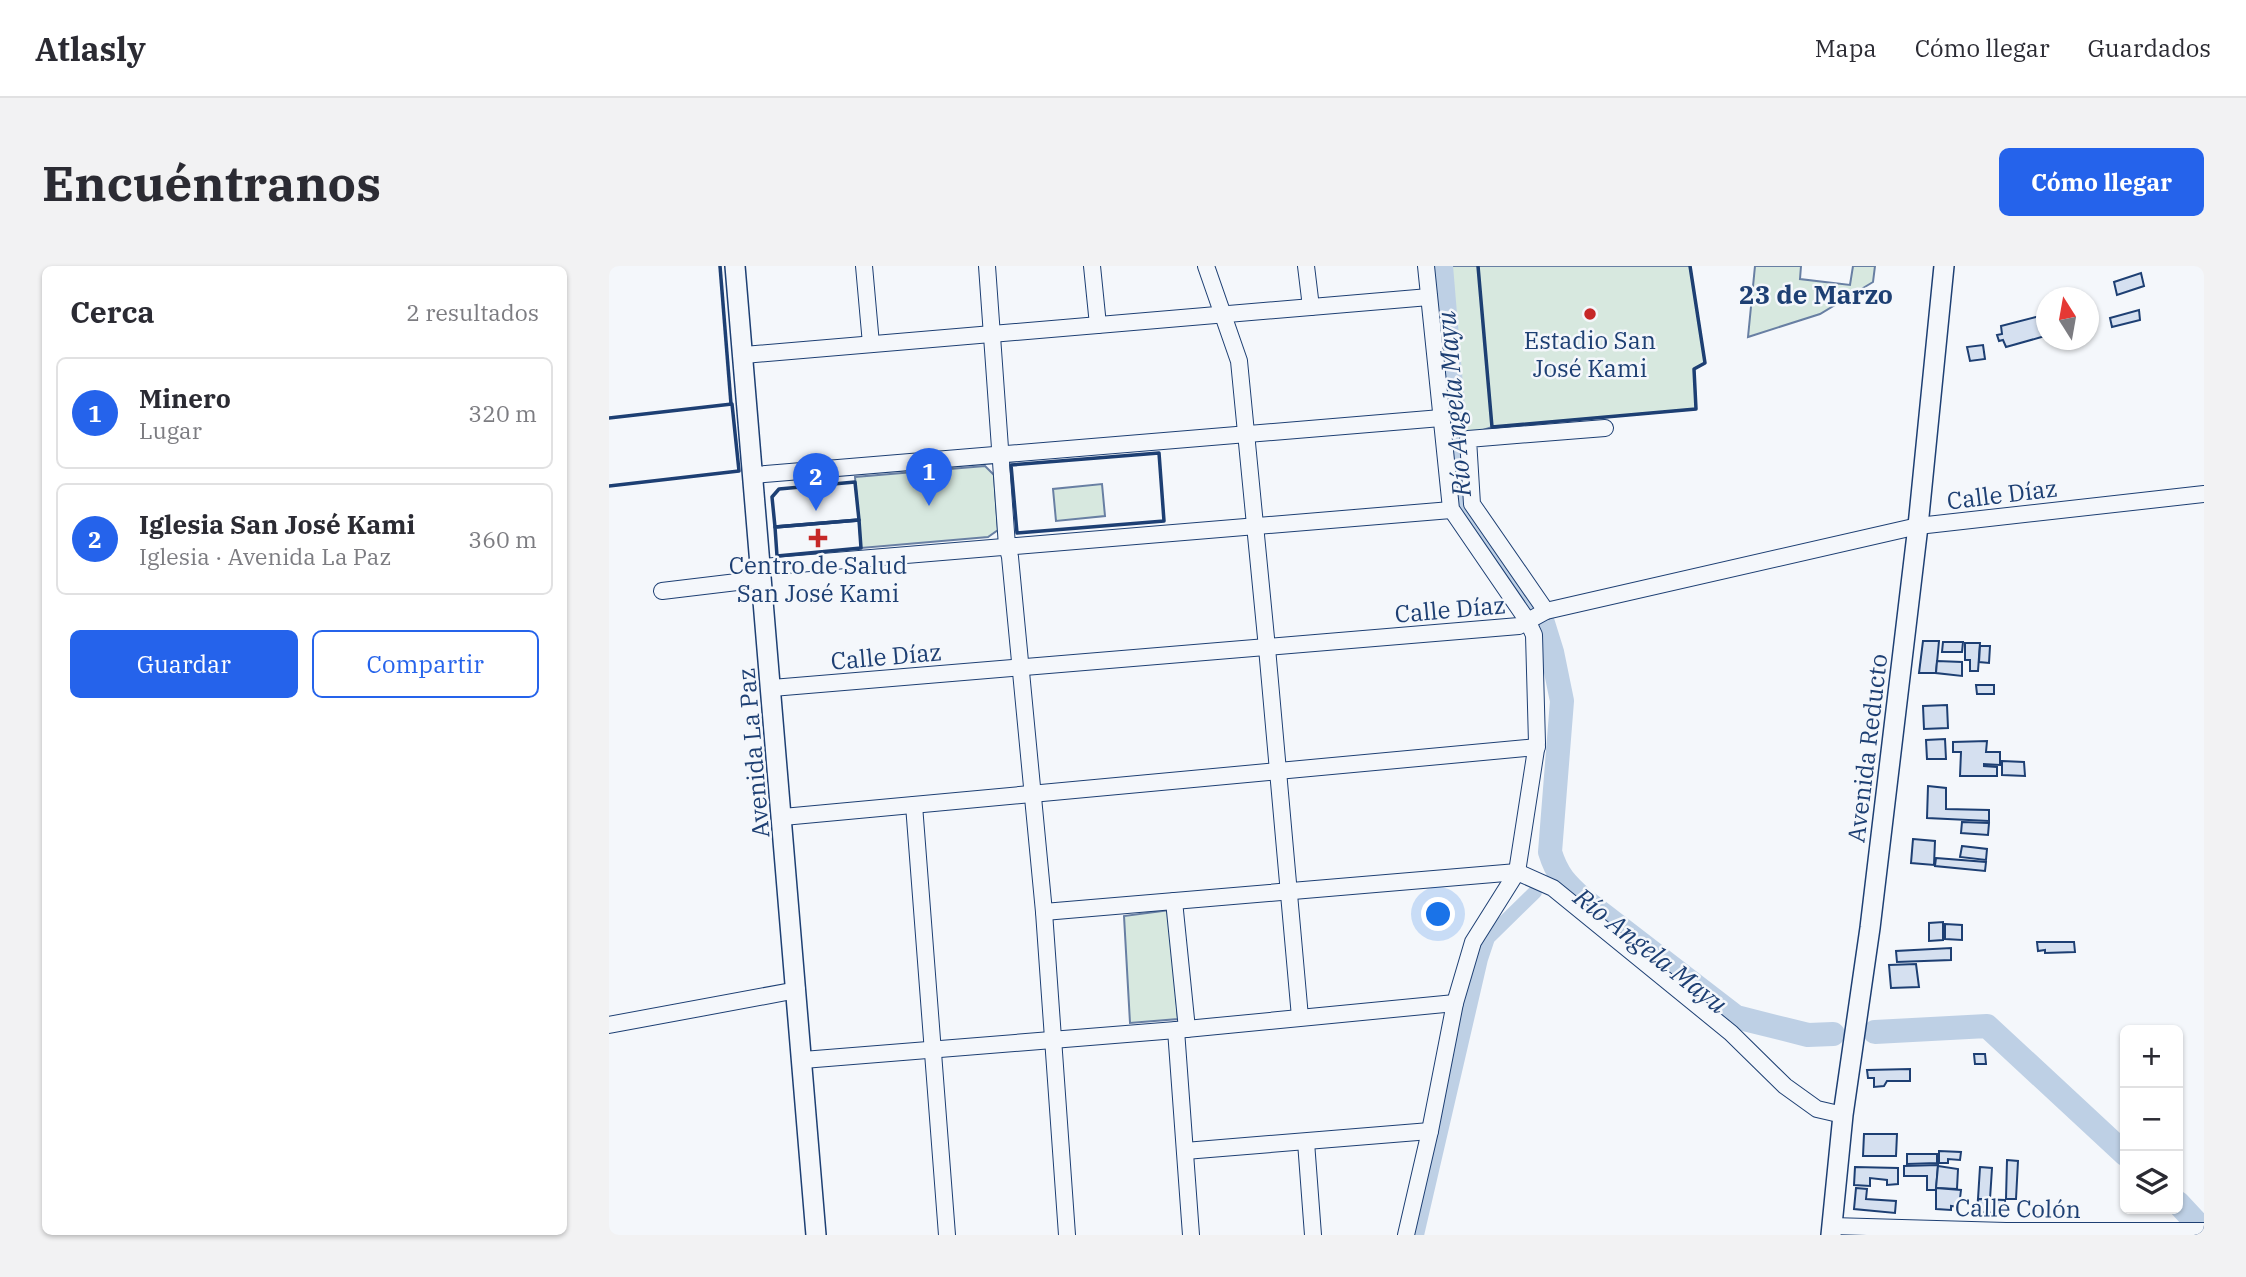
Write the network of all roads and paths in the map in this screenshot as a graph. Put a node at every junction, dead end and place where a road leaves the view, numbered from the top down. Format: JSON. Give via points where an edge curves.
{"nodes":[{"id":1,"x":736,"y":266,"type":"edge"},
{"id":2,"x":864,"y":266,"type":"edge"},
{"id":3,"x":987,"y":266,"type":"edge"},
{"id":4,"x":1092,"y":266,"type":"edge"},
{"id":5,"x":1206,"y":266,"type":"edge"},
{"id":6,"x":1306,"y":266,"type":"edge"},
{"id":7,"x":1426,"y":266,"type":"edge"},
{"id":8,"x":1944,"y":266,"type":"edge"},
{"id":9,"x":1429,"y":297,"type":"junction"},
{"id":10,"x":1311,"y":307,"type":"junction"},
{"id":11,"x":1223,"y":314,"type":"junction"},
{"id":12,"x":1098,"y":325,"type":"junction"},
{"id":13,"x":992,"y":334,"type":"junction"},
{"id":14,"x":871,"y":344,"type":"junction"},
{"id":15,"x":744,"y":355,"type":"junction"},
{"id":16,"x":1441,"y":418,"type":"junction"},
{"id":17,"x":1605,"y":428,"type":"dead end"},
{"id":18,"x":1247,"y":434,"type":"junction"},
{"id":19,"x":1000,"y":454,"type":"junction"},
{"id":20,"x":754,"y":475,"type":"junction"},
{"id":21,"x":2204,"y":494,"type":"edge"},
{"id":22,"x":1451,"y":510,"type":"junction"},
{"id":23,"x":1256,"y":526,"type":"junction"},
{"id":24,"x":1918,"y":526,"type":"junction"},
{"id":25,"x":1007,"y":546,"type":"junction"},
{"id":26,"x":762,"y":573,"type":"junction"},
{"id":27,"x":662,"y":591,"type":"dead end"},
{"id":28,"x":1546,"y":611,"type":"junction"},
{"id":29,"x":1527,"y":620,"type":"junction"},
{"id":30,"x":1267,"y":648,"type":"junction"},
{"id":31,"x":1020,"y":668,"type":"junction"},
{"id":32,"x":772,"y":688,"type":"junction"},
{"id":33,"x":1537,"y":747,"type":"junction"},
{"id":34,"x":1277,"y":771,"type":"junction"},
{"id":35,"x":1032,"y":794,"type":"junction"},
{"id":36,"x":914,"y":805,"type":"junction"},
{"id":37,"x":783,"y":817,"type":"junction"},
{"id":38,"x":1517,"y":872,"type":"junction"},
{"id":39,"x":1288,"y":891,"type":"junction"},
{"id":40,"x":1174,"y":901,"type":"junction"},
{"id":41,"x":1044,"y":912,"type":"junction"},
{"id":42,"x":797,"y":990,"type":"junction"},
{"id":43,"x":1455,"y":1003,"type":"junction"},
{"id":44,"x":1300,"y":1017,"type":"junction"},
{"id":45,"x":609,"y":1025,"type":"edge"},
{"id":46,"x":1182,"y":1030,"type":"junction"},
{"id":47,"x":1053,"y":1039,"type":"junction"},
{"id":48,"x":932,"y":1049,"type":"junction"},
{"id":49,"x":803,"y":1060,"type":"junction"},
{"id":50,"x":1843,"y":1115,"type":"junction"},
{"id":51,"x":1430,"y":1131,"type":"junction"},
{"id":52,"x":1306,"y":1142,"type":"junction"},
{"id":53,"x":1185,"y":1151,"type":"junction"},
{"id":54,"x":1831,"y":1231,"type":"edge"},
{"id":55,"x":2194,"y":1232,"type":"edge"},
{"id":56,"x":816,"y":1235,"type":"edge"},
{"id":57,"x":947,"y":1235,"type":"edge"},
{"id":58,"x":1067,"y":1235,"type":"edge"},
{"id":59,"x":1191,"y":1235,"type":"edge"},
{"id":60,"x":1313,"y":1235,"type":"edge"},
{"id":61,"x":1406,"y":1235,"type":"edge"}],
"edges":[{"from":1,"to":15,"type":"main road","name":"Avenida La Paz"},
{"from":2,"to":14,"type":"street"},
{"from":3,"to":13,"type":"street"},
{"from":4,"to":12,"type":"street"},
{"from":5,"to":11,"type":"street"},
{"from":6,"to":10,"type":"street"},
{"from":7,"to":9,"type":"street"},
{"from":8,"to":24,"type":"main road","name":"Avenida Reducto"},
{"from":9,"to":10,"type":"street"},
{"from":9,"to":16,"type":"street"},
{"from":10,"to":11,"type":"street"},
{"from":11,"to":12,"type":"street"},
{"from":11,"to":18,"type":"street","via":[[1239,361]]},
{"from":12,"to":13,"type":"street"},
{"from":13,"to":14,"type":"street"},
{"from":13,"to":19,"type":"street"},
{"from":14,"to":15,"type":"street"},
{"from":15,"to":20,"type":"main road","name":"Avenida La Paz"},
{"from":16,"to":18,"type":"street"},
{"from":16,"to":22,"type":"street"},
{"from":17,"to":28,"type":"street","via":[[1468,439],[1472,504]]},
{"from":18,"to":19,"type":"street"},
{"from":18,"to":23,"type":"street"},
{"from":19,"to":20,"type":"street"},
{"from":19,"to":25,"type":"street"},
{"from":20,"to":26,"type":"main road","name":"Avenida La Paz"},
{"from":21,"to":24,"type":"street","name":"Calle Díaz"},
{"from":22,"to":23,"type":"street"},
{"from":22,"to":29,"type":"street"},
{"from":23,"to":25,"type":"street"},
{"from":23,"to":30,"type":"street"},
{"from":24,"to":28,"type":"street","name":"Calle Díaz"},
{"from":24,"to":50,"type":"main road","name":"Avenida Reducto"},
{"from":25,"to":26,"type":"street"},
{"from":25,"to":31,"type":"street"},
{"from":26,"to":27,"type":"street"},
{"from":26,"to":32,"type":"main road","name":"Avenida La Paz"},
{"from":28,"to":29,"type":"street","name":"Calle Díaz"},
{"from":29,"to":30,"type":"street","name":"Calle Díaz","via":[[1519,626]]},
{"from":29,"to":33,"type":"street","via":[[1534,635]]},
{"from":30,"to":31,"type":"street","name":"Calle Díaz"},
{"from":30,"to":34,"type":"street"},
{"from":31,"to":32,"type":"street","name":"Calle Díaz"},
{"from":31,"to":35,"type":"street"},
{"from":32,"to":37,"type":"main road","name":"Avenida La Paz"},
{"from":33,"to":34,"type":"street"},
{"from":33,"to":38,"type":"street"},
{"from":34,"to":35,"type":"street"},
{"from":34,"to":39,"type":"street"},
{"from":35,"to":36,"type":"street"},
{"from":35,"to":41,"type":"street"},
{"from":36,"to":37,"type":"street"},
{"from":36,"to":48,"type":"street"},
{"from":37,"to":42,"type":"main road","name":"Avenida La Paz"},
{"from":38,"to":39,"type":"street"},
{"from":38,"to":43,"type":"street","via":[[1473,942]]},
{"from":38,"to":50,"type":"street","via":[[1553,888],[1731,1033],[1785,1086],[1817,1109]]},
{"from":39,"to":40,"type":"street"},
{"from":39,"to":44,"type":"street"},
{"from":40,"to":41,"type":"street"},
{"from":40,"to":46,"type":"street"},
{"from":41,"to":47,"type":"street"},
{"from":42,"to":45,"type":"street"},
{"from":42,"to":49,"type":"main road","name":"Avenida La Paz"},
{"from":43,"to":44,"type":"street"},
{"from":43,"to":51,"type":"street"},
{"from":44,"to":46,"type":"street"},
{"from":46,"to":47,"type":"street"},
{"from":46,"to":53,"type":"street"},
{"from":47,"to":48,"type":"street"},
{"from":47,"to":58,"type":"street"},
{"from":48,"to":49,"type":"street"},
{"from":48,"to":57,"type":"street"},
{"from":49,"to":56,"type":"main road","name":"Avenida La Paz"},
{"from":50,"to":54,"type":"main road","name":"Avenida Reducto"},
{"from":51,"to":52,"type":"street"},
{"from":51,"to":61,"type":"street"},
{"from":52,"to":53,"type":"street"},
{"from":52,"to":60,"type":"street"},
{"from":53,"to":59,"type":"street"},
{"from":54,"to":55,"type":"street","name":"Calle Colón"}]}
